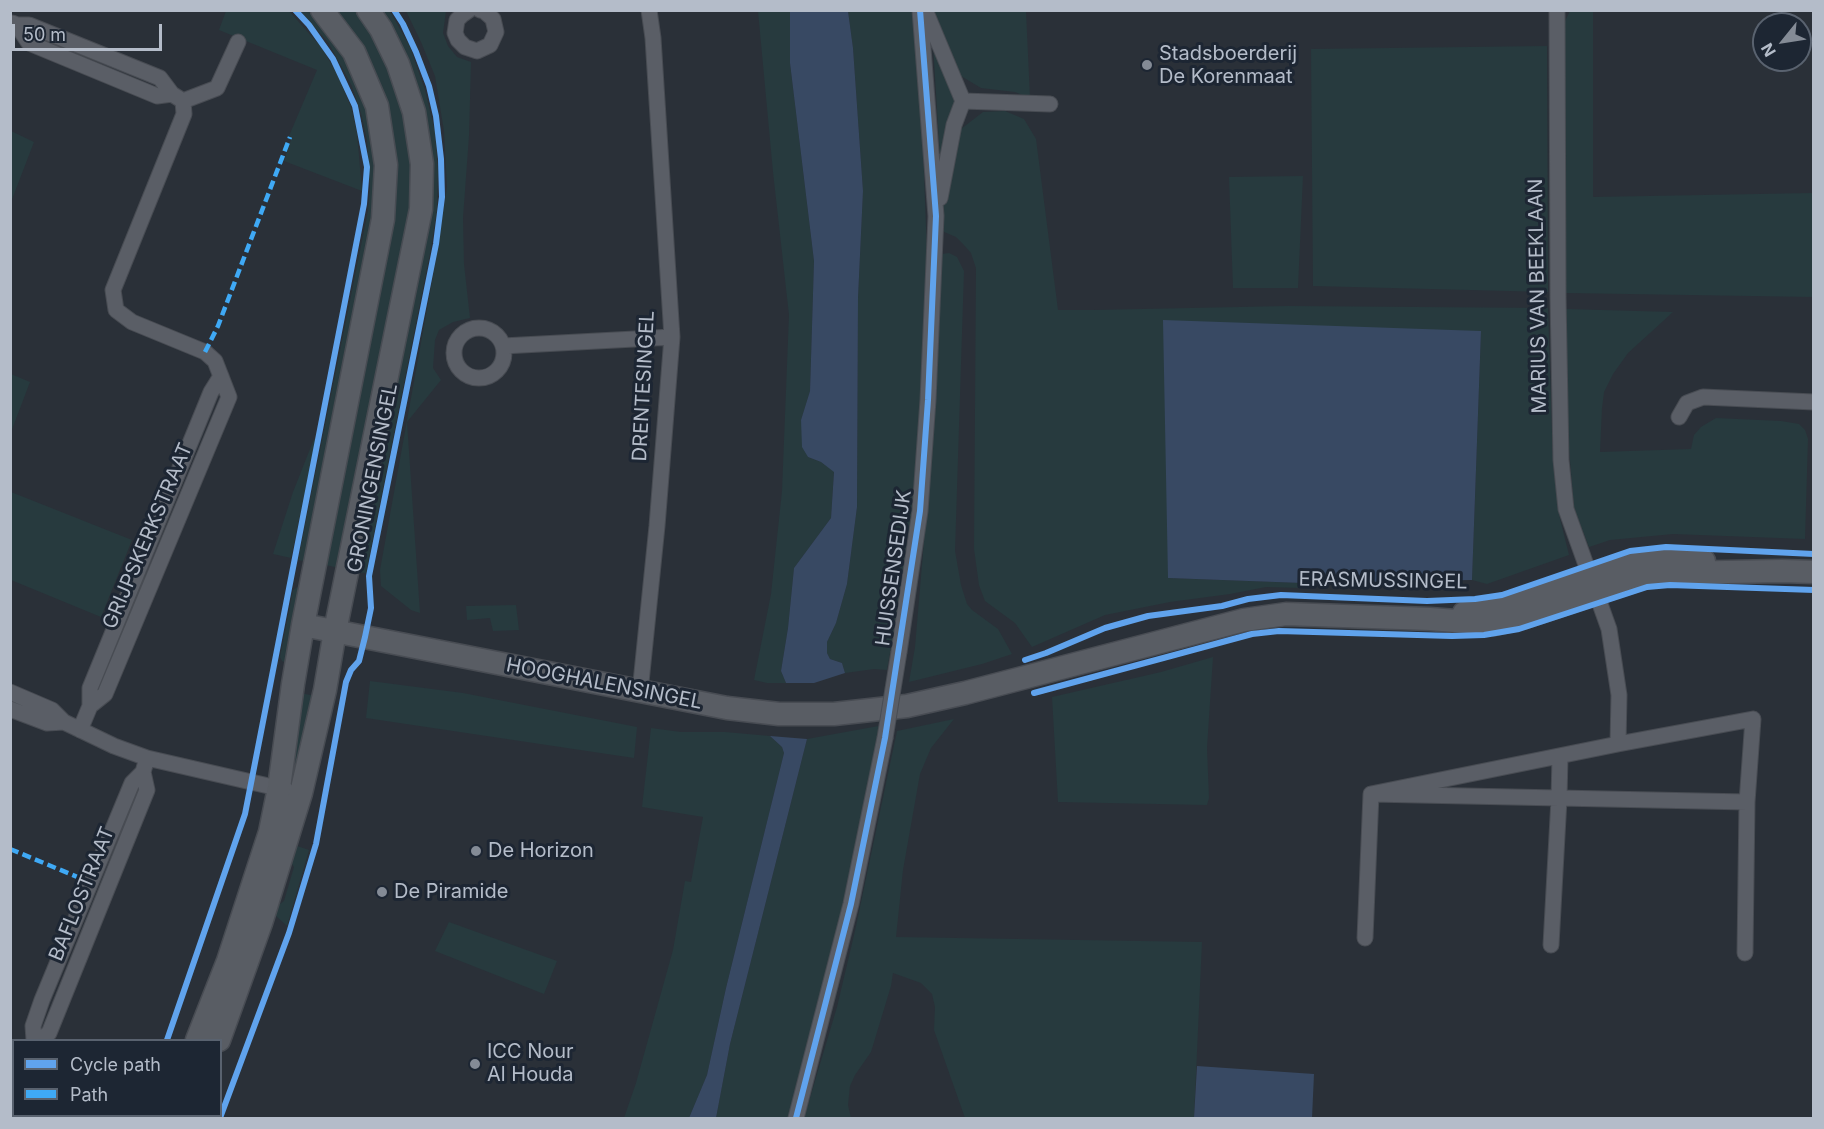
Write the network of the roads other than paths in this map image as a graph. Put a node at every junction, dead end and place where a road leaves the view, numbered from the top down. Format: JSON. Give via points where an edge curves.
{"nodes":[{"id":1,"x":322,"y":10,"type":"edge"},
{"id":2,"x":368,"y":10,"type":"edge"},
{"id":3,"x":469,"y":10,"type":"edge"},
{"id":4,"x":480,"y":10,"type":"edge"},
{"id":5,"x":649,"y":10,"type":"edge"},
{"id":6,"x":920,"y":10,"type":"edge"},
{"id":7,"x":925,"y":10,"type":"edge"},
{"id":8,"x":1557,"y":10,"type":"edge"},
{"id":9,"x":14,"y":23,"type":"edge"},
{"id":10,"x":238,"y":42,"type":"dead end"},
{"id":11,"x":177,"y":98,"type":"junction"},
{"id":12,"x":963,"y":101,"type":"junction"},
{"id":13,"x":1050,"y":104,"type":"dead end"},
{"id":14,"x":936,"y":216,"type":"junction"},
{"id":15,"x":672,"y":337,"type":"junction"},
{"id":16,"x":503,"y":346,"type":"dead end"},
{"id":17,"x":1814,"y":402,"type":"edge"},
{"id":18,"x":1679,"y":417,"type":"dead end"},
{"id":19,"x":1814,"y":572,"type":"edge"},
{"id":20,"x":1593,"y":584,"type":"junction"},
{"id":21,"x":303,"y":625,"type":"junction"},
{"id":22,"x":335,"y":631,"type":"junction"},
{"id":23,"x":10,"y":692,"type":"edge"},
{"id":24,"x":640,"y":692,"type":"junction"},
{"id":25,"x":907,"y":706,"type":"joint"},
{"id":26,"x":10,"y":708,"type":"edge"},
{"id":27,"x":64,"y":722,"type":"junction"},
{"id":28,"x":80,"y":730,"type":"junction"},
{"id":29,"x":1618,"y":744,"type":"junction"},
{"id":30,"x":1560,"y":756,"type":"junction"},
{"id":31,"x":145,"y":765,"type":"junction"},
{"id":32,"x":290,"y":791,"type":"junction"},
{"id":33,"x":1371,"y":794,"type":"junction"},
{"id":34,"x":1559,"y":799,"type":"junction"},
{"id":35,"x":1747,"y":802,"type":"junction"},
{"id":36,"x":1365,"y":938,"type":"dead end"},
{"id":37,"x":1551,"y":945,"type":"dead end"},
{"id":38,"x":1744,"y":953,"type":"dead end"},
{"id":39,"x":34,"y":1039,"type":"edge"},
{"id":40,"x":42,"y":1039,"type":"edge"},
{"id":41,"x":198,"y":1039,"type":"edge"},
{"id":42,"x":220,"y":1039,"type":"edge"},
{"id":43,"x":796,"y":1119,"type":"edge"}],
"edges":[{"from":1,"to":21,"type":"street","name":"GRONINGENSINGEL","via":[[354,52],[377,106],[386,165],[383,219]]},
{"from":2,"to":22,"type":"street","name":"GRONINGENSINGEL","via":[[398,64],[414,112],[422,164],[421,209]]},
{"from":3,"to":4,"type":"street","via":[[458,20],[455,33],[465,47],[477,51],[490,45],[496,32],[493,19]]},
{"from":5,"to":15,"type":"street","name":"DRENTESINGEL"},
{"from":6,"to":14,"type":"street","name":"HUISSENSEDIJK"},
{"from":7,"to":12,"type":"street"},
{"from":8,"to":20,"type":"street","name":"MARIUS VAN BEEKLAAN","via":[[1561,460],[1566,508]]},
{"from":9,"to":11,"type":"street","via":[[29,25],[160,78]]},
{"from":10,"to":11,"type":"street","via":[[217,88]]},
{"from":11,"to":28,"type":"street","name":"GRIJPSKERKSTRAAT","via":[[184,114],[113,291],[116,310],[132,322],[205,352],[215,361],[229,397],[105,694],[90,706]]},
{"from":12,"to":13,"type":"street"},
{"from":12,"to":14,"type":"street","name":"HUISSENSEDIJK","via":[[954,125]]},
{"from":14,"to":43,"type":"street","name":"HUISSENSEDIJK","bridge":true,"via":[[920,511],[899,652],[851,904]]},
{"from":15,"to":16,"type":"street"},
{"from":15,"to":24,"type":"street","name":"DRENTESINGEL"},
{"from":17,"to":18,"type":"street","via":[[1703,397],[1687,403]]},
{"from":19,"to":20,"type":"street","name":"ERASMUSSINGEL","via":[[1671,573]]},
{"from":20,"to":25,"type":"street","name":"ERASMUSSINGEL","via":[[1525,617],[1494,624],[1286,614],[1244,620]]},
{"from":20,"to":29,"type":"street","name":"MARIUS VAN BEEKLAAN","via":[[1609,629],[1619,695]]},
{"from":21,"to":22,"type":"street","name":"HOOGHALENSINGEL"},
{"from":21,"to":32,"type":"street","name":"GRONINGENSINGEL"},
{"from":22,"to":24,"type":"street","name":"HOOGHALENSINGEL"},
{"from":22,"to":32,"type":"street","name":"GRONINGENSINGEL","via":[[325,690]]},
{"from":23,"to":27,"type":"street","via":[[52,710]]},
{"from":24,"to":25,"type":"street","name":"HOOGHALENSINGEL","via":[[779,714],[834,714]]},
{"from":26,"to":27,"type":"street","via":[[47,723]]},
{"from":27,"to":28,"type":"street"},
{"from":28,"to":31,"type":"street"},
{"from":29,"to":30,"type":"street"},
{"from":29,"to":35,"type":"street","via":[[1753,719]]},
{"from":30,"to":33,"type":"street"},
{"from":30,"to":34,"type":"street"},
{"from":31,"to":32,"type":"street"},
{"from":31,"to":39,"type":"street","via":[[132,783],[42,1000],[33,1026]]},
{"from":31,"to":40,"type":"street","name":"BAFLOSTRAAT","via":[[147,790],[48,1033]]},
{"from":32,"to":41,"type":"street","name":"GRONINGENSINGEL","via":[[270,832]]},
{"from":32,"to":42,"type":"street","name":"GRONINGENSINGEL","via":[[261,923]]},
{"from":33,"to":34,"type":"street"},
{"from":33,"to":36,"type":"street"},
{"from":34,"to":35,"type":"street"},
{"from":34,"to":37,"type":"street"},
{"from":35,"to":38,"type":"street"}]}
